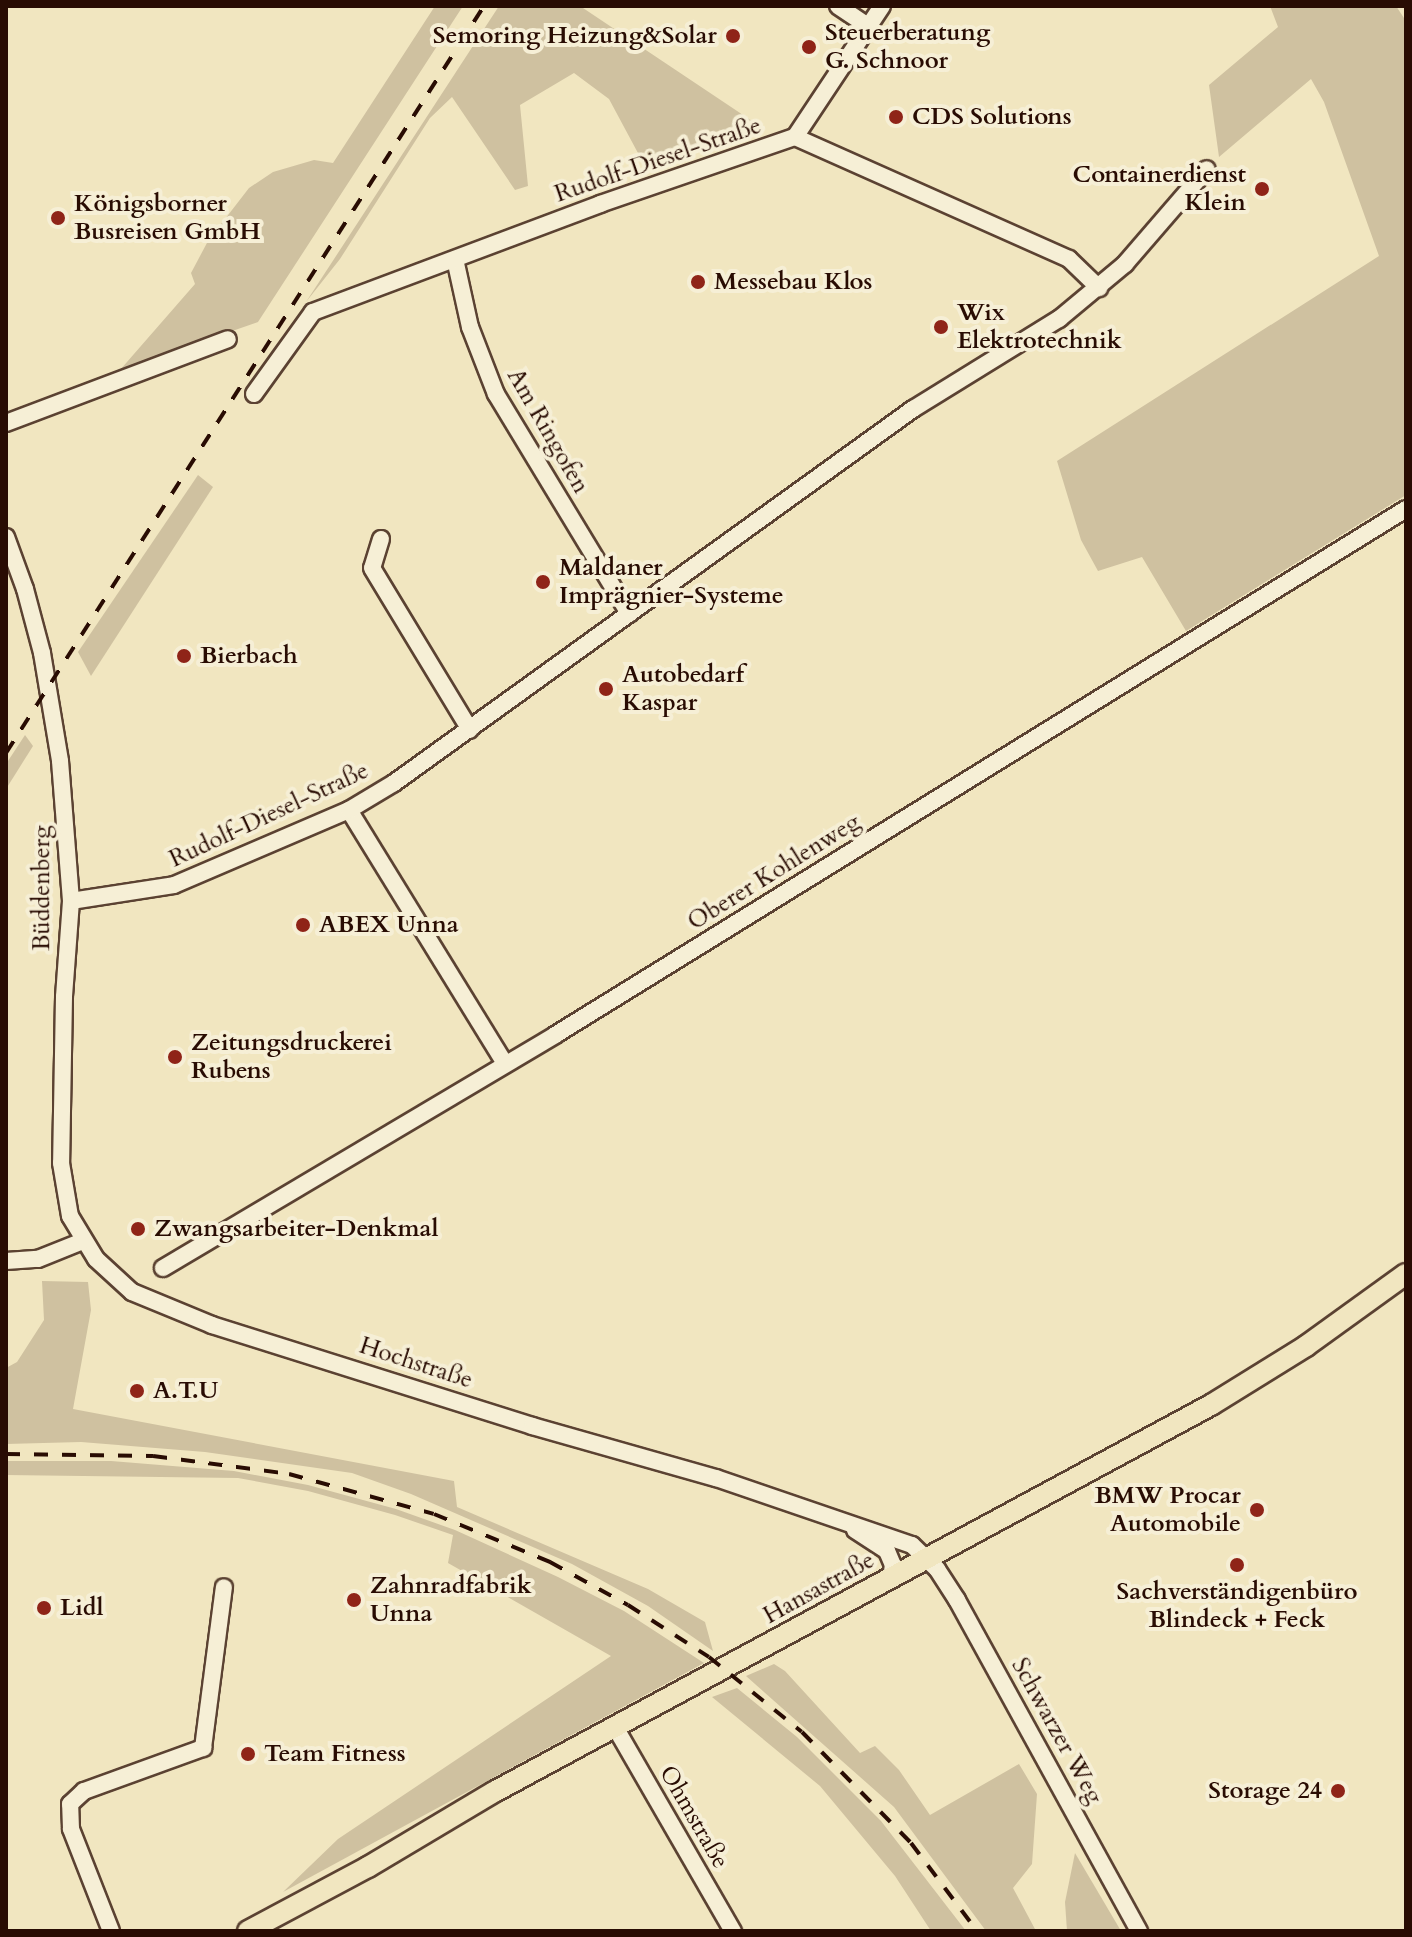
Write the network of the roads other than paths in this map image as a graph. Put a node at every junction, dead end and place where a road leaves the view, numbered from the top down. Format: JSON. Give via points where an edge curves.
{"nodes":[{"id":1,"x":838,"y":6,"type":"edge"},
{"id":2,"x":882,"y":6,"type":"edge"},
{"id":3,"x":869,"y":27,"type":"junction"},
{"id":4,"x":795,"y":137,"type":"junction"},
{"id":5,"x":1207,"y":169,"type":"dead end"},
{"id":6,"x":455,"y":259,"type":"junction"},
{"id":7,"x":1099,"y":288,"type":"junction"},
{"id":8,"x":228,"y":339,"type":"dead end"},
{"id":9,"x":254,"y":394,"type":"dead end"},
{"id":10,"x":6,"y":423,"type":"edge"},
{"id":11,"x":1406,"y":509,"type":"edge"},
{"id":12,"x":6,"y":537,"type":"edge"},
{"id":13,"x":381,"y":539,"type":"dead end"},
{"id":14,"x":629,"y":614,"type":"junction"},
{"id":15,"x":470,"y":730,"type":"junction"},
{"id":16,"x":349,"y":810,"type":"junction"},
{"id":17,"x":71,"y":901,"type":"junction"},
{"id":18,"x":505,"y":1064,"type":"junction"},
{"id":19,"x":83,"y":1241,"type":"junction"},
{"id":20,"x":6,"y":1261,"type":"edge"},
{"id":21,"x":163,"y":1268,"type":"dead end"},
{"id":22,"x":1406,"y":1274,"type":"edge"},
{"id":23,"x":833,"y":1516,"type":"junction"},
{"id":24,"x":927,"y":1559,"type":"junction"},
{"id":25,"x":891,"y":1578,"type":"junction"},
{"id":26,"x":224,"y":1587,"type":"dead end"},
{"id":27,"x":615,"y":1727,"type":"junction"},
{"id":28,"x":111,"y":1931,"type":"edge"},
{"id":29,"x":248,"y":1931,"type":"edge"},
{"id":30,"x":733,"y":1931,"type":"edge"},
{"id":31,"x":1139,"y":1931,"type":"edge"}],
"edges":[{"from":1,"to":3,"type":"street"},
{"from":2,"to":3,"type":"street"},
{"from":3,"to":4,"type":"street"},
{"from":4,"to":6,"type":"street","name":"Rudolf-Diesel-Straße"},
{"from":4,"to":7,"type":"street","name":"Rudolf-Diesel-Straße","via":[[1069,259]]},
{"from":5,"to":7,"type":"street","name":"Rudolf-Diesel-Straße"},
{"from":6,"to":9,"type":"street","name":"Rudolf-Diesel-Straße","via":[[313,312]]},
{"from":6,"to":14,"type":"street","name":"Am Ringofen","via":[[470,327],[496,394]]},
{"from":7,"to":14,"type":"street","name":"Rudolf-Diesel-Straße","via":[[1059,319],[913,409]]},
{"from":8,"to":10,"type":"street"},
{"from":11,"to":18,"type":"street","name":"Oberer Kohlenweg"},
{"from":12,"to":17,"type":"street","name":"Büddenberg","via":[[32,614],[55,723]]},
{"from":13,"to":15,"type":"street","via":[[372,568]]},
{"from":14,"to":15,"type":"street","name":"Rudolf-Diesel-Straße"},
{"from":15,"to":16,"type":"street","name":"Rudolf-Diesel-Straße"},
{"from":16,"to":17,"type":"street","name":"Rudolf-Diesel-Straße","via":[[174,885]]},
{"from":16,"to":18,"type":"street"},
{"from":17,"to":19,"type":"street","name":"Büddenberg","via":[[60,1142],[65,1194]]},
{"from":18,"to":21,"type":"street","name":"Oberer Kohlenweg"},
{"from":19,"to":20,"type":"street","via":[[38,1259]]},
{"from":19,"to":23,"type":"street","name":"Hochstraße","via":[[132,1292],[178,1313]]},
{"from":22,"to":24,"type":"main road","name":"Hansastraße","via":[[1222,1398]]},
{"from":23,"to":24,"type":"street","name":"Hochstraße","via":[[900,1539]]},
{"from":23,"to":25,"type":"street","name":"Hochstraße","via":[[887,1551]]},
{"from":24,"to":25,"type":"main road","name":"Hansastraße"},
{"from":24,"to":31,"type":"street","name":"Schwarzer Weg","via":[[957,1600]]},
{"from":25,"to":27,"type":"main road","name":"Hansastraße"},
{"from":26,"to":28,"type":"street","via":[[203,1748],[84,1791],[70,1804],[71,1829]]},
{"from":27,"to":29,"type":"main road","name":"Hansastraße"},
{"from":27,"to":30,"type":"street","name":"Ohmstraße"}]}
